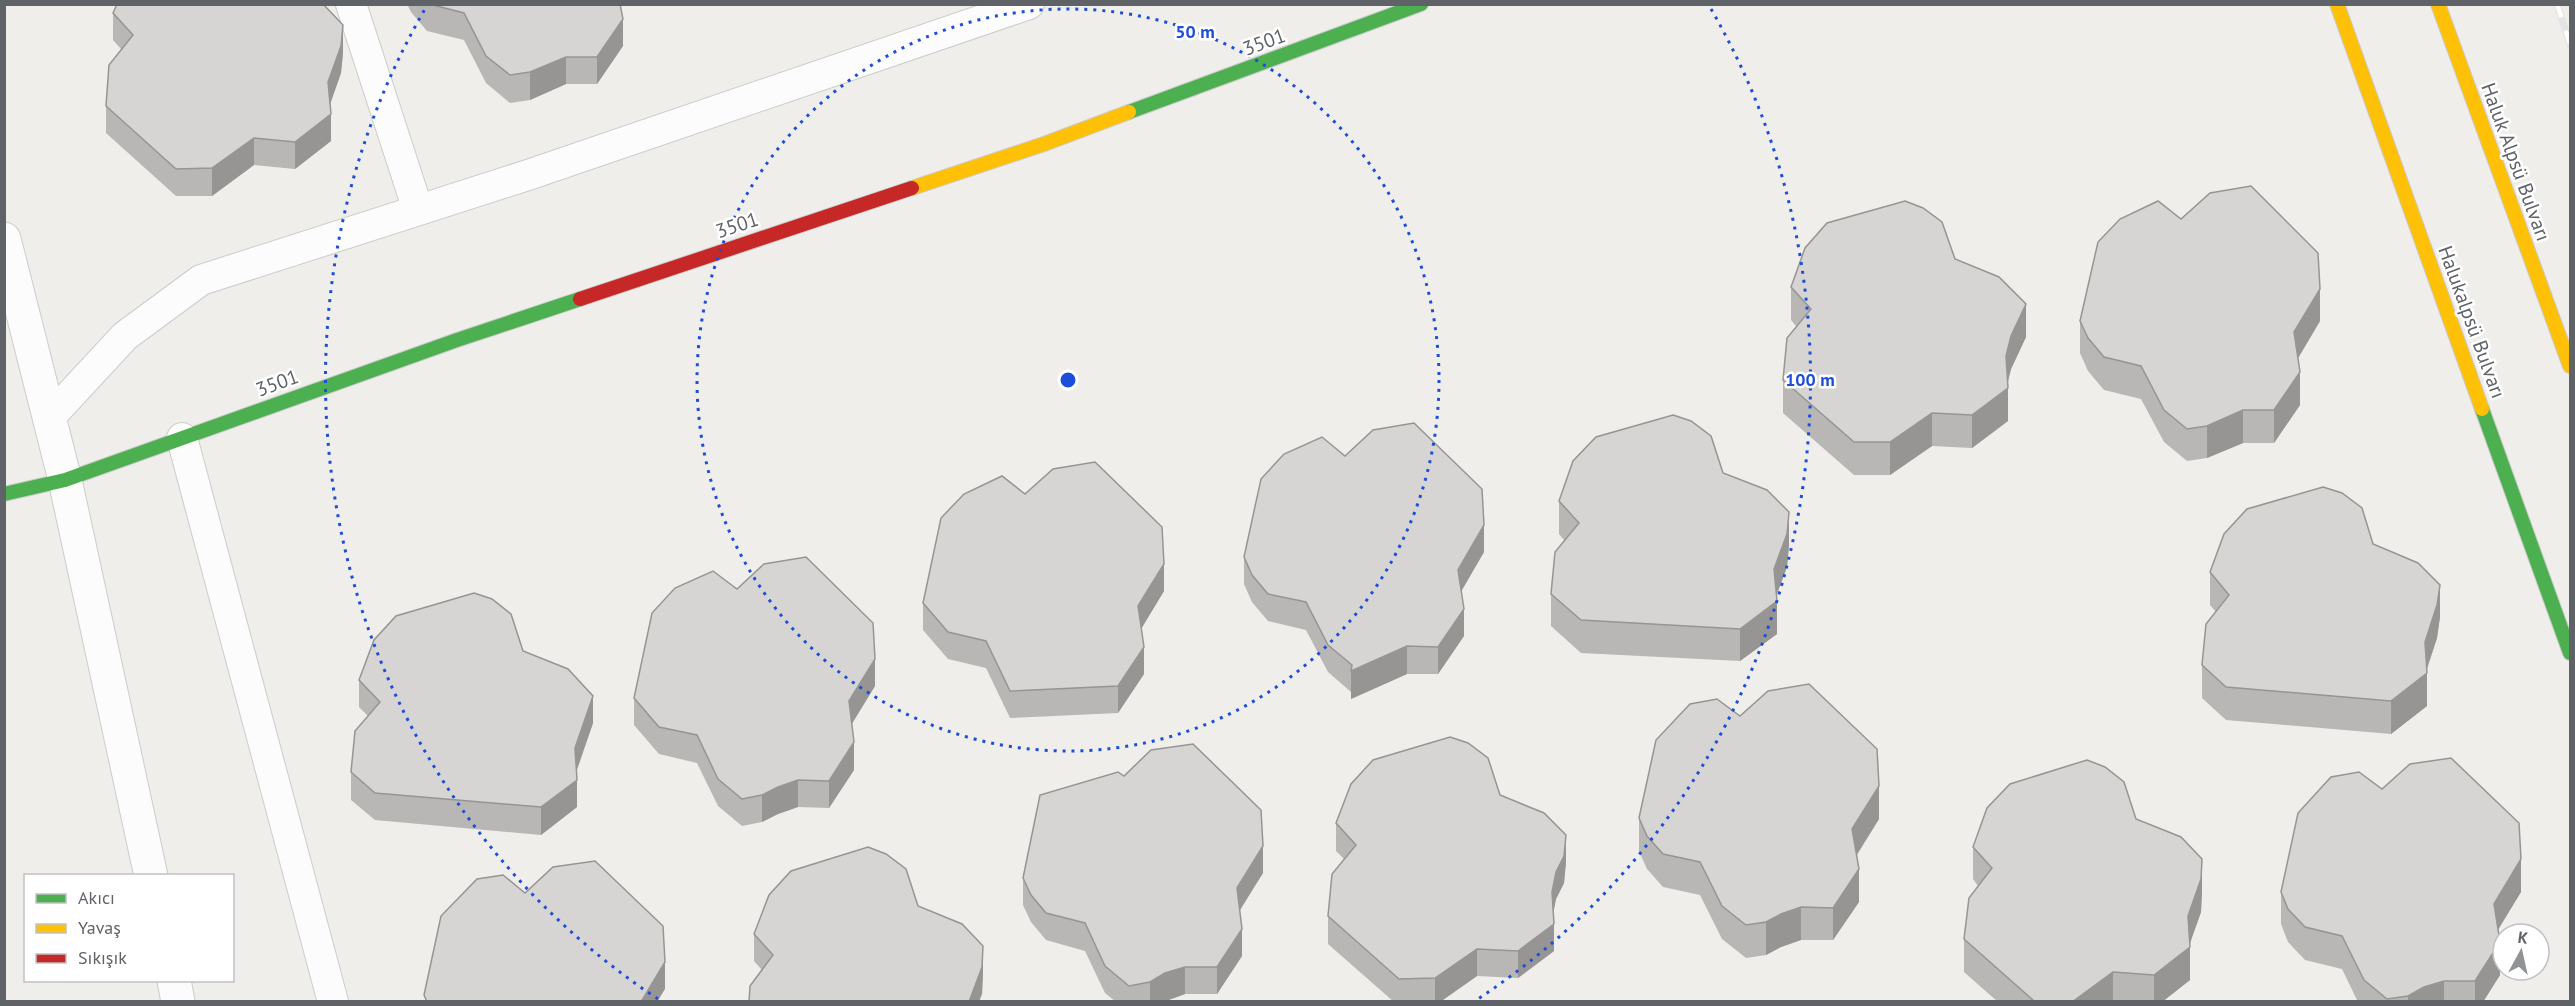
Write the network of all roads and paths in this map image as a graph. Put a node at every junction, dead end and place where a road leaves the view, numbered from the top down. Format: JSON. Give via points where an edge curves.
{"nodes":[{"id":1,"x":351,"y":4,"type":"edge"},
{"id":2,"x":1029,"y":4,"type":"edge"},
{"id":3,"x":1420,"y":4,"type":"edge"},
{"id":4,"x":2337,"y":4,"type":"edge"},
{"id":5,"x":2438,"y":4,"type":"edge"},
{"id":6,"x":987,"y":11,"type":"edge"},
{"id":7,"x":418,"y":210,"type":"junction"},
{"id":8,"x":4,"y":239,"type":"edge"},
{"id":9,"x":2571,"y":366,"type":"edge"},
{"id":10,"x":49,"y":418,"type":"junction"},
{"id":11,"x":182,"y":438,"type":"junction"},
{"id":12,"x":65,"y":480,"type":"junction"},
{"id":13,"x":4,"y":494,"type":"edge"},
{"id":14,"x":2571,"y":653,"type":"edge"},
{"id":15,"x":151,"y":874,"type":"edge"},
{"id":16,"x":174,"y":982,"type":"edge"},
{"id":17,"x":178,"y":1002,"type":"edge"},
{"id":18,"x":333,"y":1002,"type":"edge"}],
"edges":[{"from":1,"to":7,"type":"lane"},
{"from":2,"to":6,"type":"lane"},
{"from":3,"to":11,"type":"street","name":"3501","via":[[1044,144],[457,340]]},
{"from":4,"to":14,"type":"street","name":"Halukalpsü Bulvarı"},
{"from":5,"to":9,"type":"street","name":"Haluk Alpsü Bulvarı"},
{"from":6,"to":7,"type":"lane"},
{"from":7,"to":10,"type":"lane","via":[[201,280],[125,336]]},
{"from":8,"to":10,"type":"street"},
{"from":10,"to":12,"type":"street"},
{"from":11,"to":12,"type":"street","name":"3501"},
{"from":11,"to":18,"type":"lane"},
{"from":12,"to":13,"type":"street","name":"3501"},
{"from":12,"to":15,"type":"street"},
{"from":16,"to":17,"type":"street"}]}
